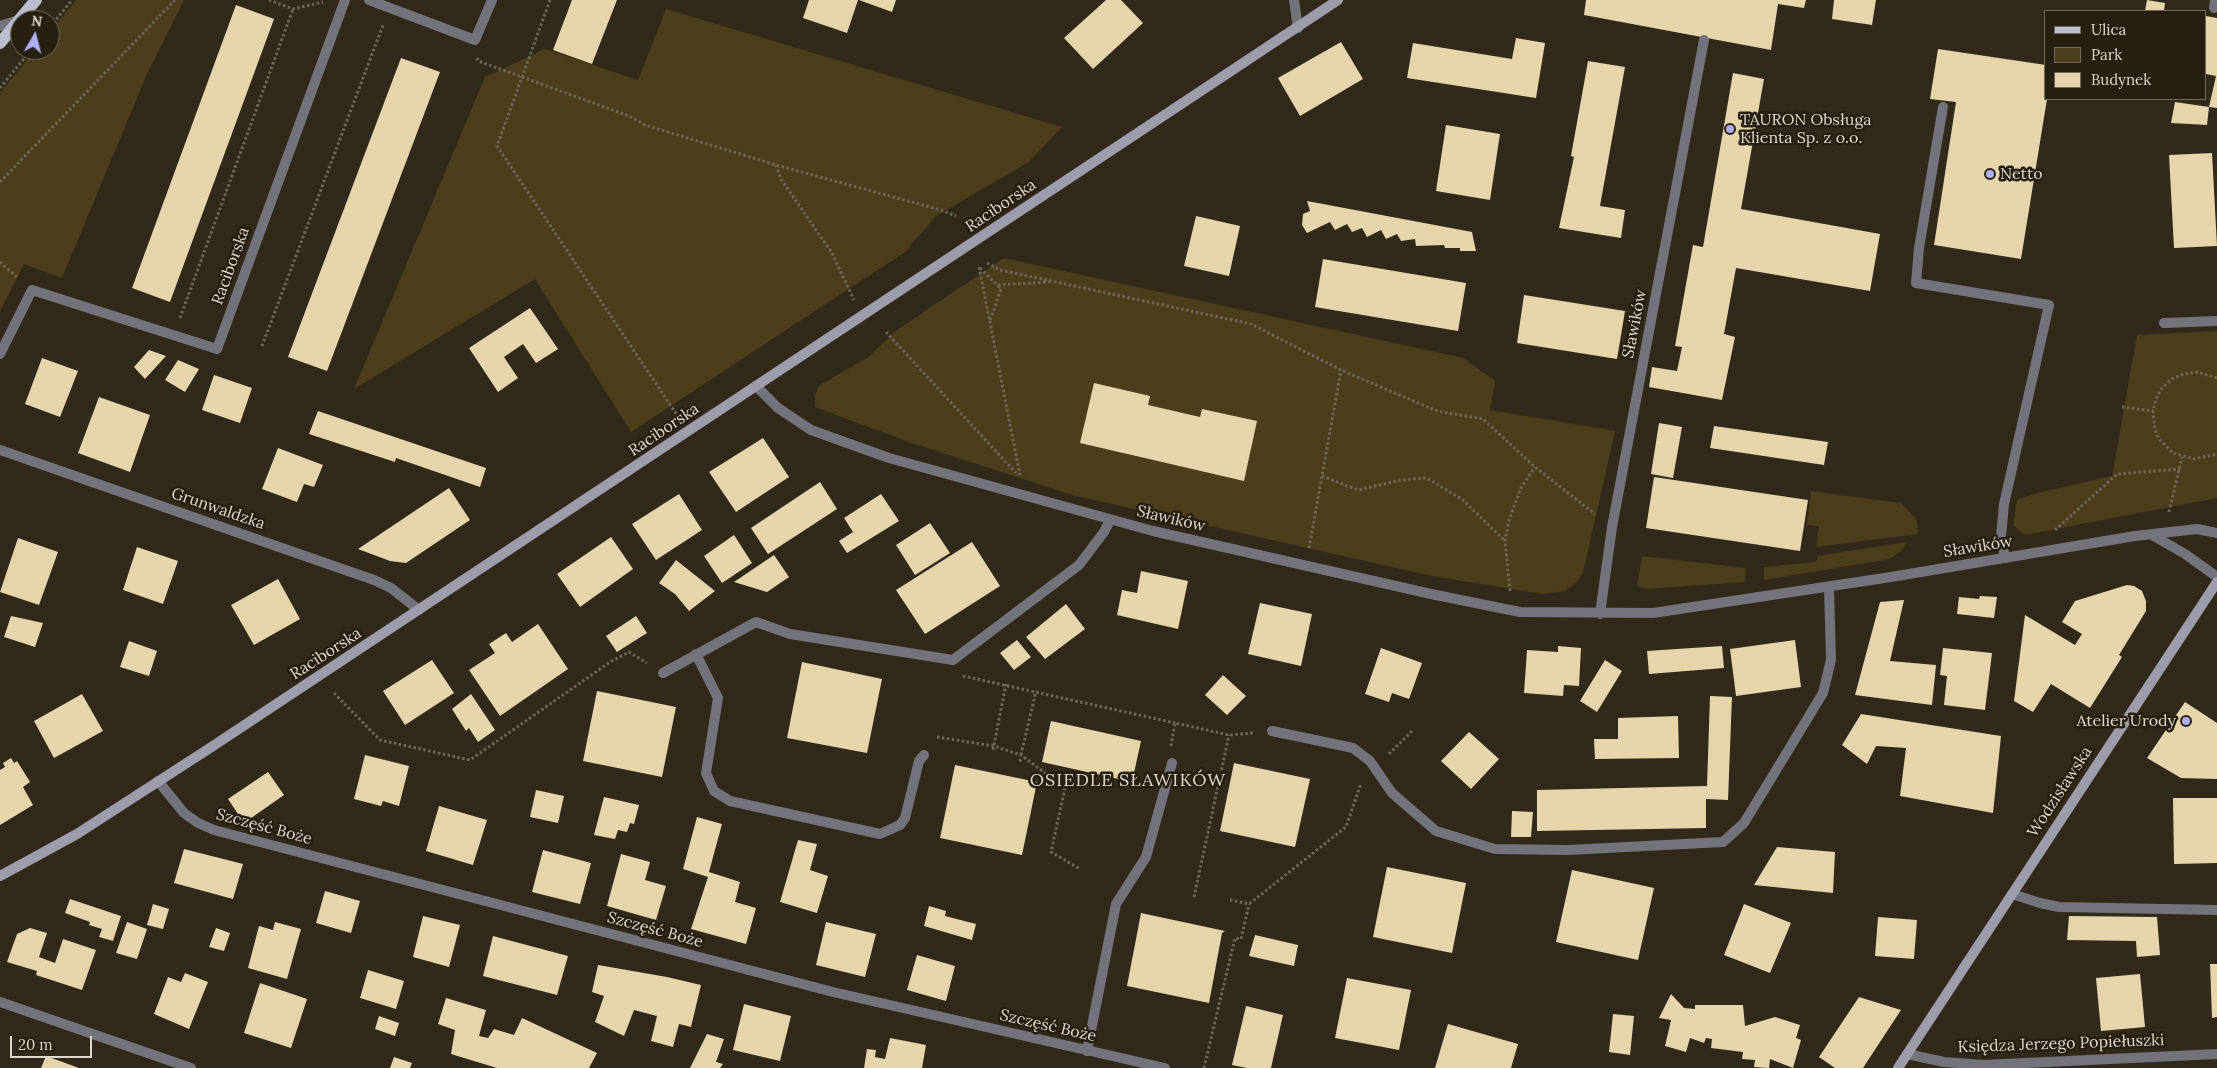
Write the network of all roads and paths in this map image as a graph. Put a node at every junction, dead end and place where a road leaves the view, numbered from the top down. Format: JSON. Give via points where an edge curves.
{"nodes":[{"id":1,"x":36,"y":0,"type":"edge"},
{"id":2,"x":72,"y":0,"type":"edge"},
{"id":3,"x":175,"y":0,"type":"edge"},
{"id":4,"x":269,"y":0,"type":"edge"},
{"id":5,"x":345,"y":0,"type":"edge"},
{"id":6,"x":369,"y":0,"type":"edge"},
{"id":7,"x":492,"y":0,"type":"edge"},
{"id":8,"x":550,"y":0,"type":"edge"},
{"id":9,"x":1294,"y":0,"type":"edge"},
{"id":10,"x":1338,"y":0,"type":"edge"},
{"id":11,"x":320,"y":4,"type":"dead end"},
{"id":12,"x":389,"y":8,"type":"junction"},
{"id":13,"x":293,"y":9,"type":"junction"},
{"id":14,"x":28,"y":10,"type":"edge"},
{"id":15,"x":60,"y":15,"type":"edge"},
{"id":16,"x":1298,"y":28,"type":"junction"},
{"id":17,"x":10,"y":31,"type":"edge"},
{"id":18,"x":475,"y":40,"type":"junction"},
{"id":19,"x":1704,"y":40,"type":"dead end"},
{"id":20,"x":0,"y":43,"type":"edge"},
{"id":21,"x":23,"y":60,"type":"edge"},
{"id":22,"x":521,"y":77,"type":"junction"},
{"id":23,"x":0,"y":88,"type":"edge"},
{"id":24,"x":1943,"y":107,"type":"dead end"},
{"id":25,"x":776,"y":165,"type":"junction"},
{"id":26,"x":0,"y":182,"type":"edge"},
{"id":27,"x":956,"y":216,"type":"dead end"},
{"id":28,"x":0,"y":262,"type":"edge"},
{"id":29,"x":987,"y":263,"type":"dead end"},
{"id":30,"x":1053,"y":282,"type":"junction"},
{"id":31,"x":997,"y":285,"type":"junction"},
{"id":32,"x":32,"y":290,"type":"junction"},
{"id":33,"x":863,"y":316,"type":"junction"},
{"id":34,"x":180,"y":318,"type":"dead end"},
{"id":35,"x":2217,"y":321,"type":"edge"},
{"id":36,"x":990,"y":322,"type":"junction"},
{"id":37,"x":2164,"y":323,"type":"dead end"},
{"id":38,"x":886,"y":332,"type":"dead end"},
{"id":39,"x":262,"y":346,"type":"dead end"},
{"id":40,"x":0,"y":354,"type":"edge"},
{"id":41,"x":1341,"y":370,"type":"junction"},
{"id":42,"x":2217,"y":378,"type":"edge"},
{"id":43,"x":756,"y":386,"type":"junction"},
{"id":44,"x":2122,"y":408,"type":"dead end"},
{"id":45,"x":674,"y":411,"type":"dead end"},
{"id":46,"x":2153,"y":411,"type":"junction"},
{"id":47,"x":0,"y":450,"type":"edge"},
{"id":48,"x":2217,"y":454,"type":"edge"},
{"id":49,"x":2182,"y":457,"type":"junction"},
{"id":50,"x":1535,"y":467,"type":"junction"},
{"id":51,"x":2180,"y":470,"type":"junction"},
{"id":52,"x":1322,"y":476,"type":"junction"},
{"id":53,"x":2169,"y":512,"type":"dead end"},
{"id":54,"x":1110,"y":520,"type":"junction"},
{"id":55,"x":1612,"y":527,"type":"junction"},
{"id":56,"x":2217,"y":533,"type":"edge"},
{"id":57,"x":2053,"y":534,"type":"dead end"},
{"id":58,"x":2152,"y":535,"type":"junction"},
{"id":59,"x":1505,"y":541,"type":"junction"},
{"id":60,"x":1308,"y":551,"type":"dead end"},
{"id":61,"x":2005,"y":558,"type":"junction"},
{"id":62,"x":2217,"y":577,"type":"edge"},
{"id":63,"x":2217,"y":582,"type":"edge"},
{"id":64,"x":1829,"y":587,"type":"junction"},
{"id":65,"x":1510,"y":594,"type":"dead end"},
{"id":66,"x":419,"y":610,"type":"junction"},
{"id":67,"x":1600,"y":614,"type":"junction"},
{"id":68,"x":696,"y":654,"type":"junction"},
{"id":69,"x":663,"y":673,"type":"joint"},
{"id":70,"x":980,"y":679,"type":"dead end"},
{"id":71,"x":1006,"y":684,"type":"junction"},
{"id":72,"x":1036,"y":691,"type":"junction"},
{"id":73,"x":334,"y":693,"type":"dead end"},
{"id":74,"x":1175,"y":723,"type":"junction"},
{"id":75,"x":1413,"y":730,"type":"dead end"},
{"id":76,"x":1272,"y":731,"type":"joint"},
{"id":77,"x":1229,"y":735,"type":"junction"},
{"id":78,"x":937,"y":737,"type":"dead end"},
{"id":79,"x":994,"y":746,"type":"junction"},
{"id":80,"x":993,"y":750,"type":"dead end"},
{"id":81,"x":924,"y":756,"type":"dead end"},
{"id":82,"x":1022,"y":756,"type":"junction"},
{"id":83,"x":1370,"y":761,"type":"junction"},
{"id":84,"x":1019,"y":762,"type":"dead end"},
{"id":85,"x":1172,"y":763,"type":"joint"},
{"id":86,"x":1069,"y":770,"type":"dead end"},
{"id":87,"x":158,"y":780,"type":"junction"},
{"id":88,"x":1066,"y":788,"type":"junction"},
{"id":89,"x":1080,"y":870,"type":"dead end"},
{"id":90,"x":0,"y":876,"type":"edge"},
{"id":91,"x":2012,"y":894,"type":"junction"},
{"id":92,"x":1194,"y":897,"type":"dead end"},
{"id":93,"x":1230,"y":900,"type":"dead end"},
{"id":94,"x":1249,"y":904,"type":"junction"},
{"id":95,"x":2217,"y":910,"type":"edge"},
{"id":96,"x":0,"y":1002,"type":"edge"},
{"id":97,"x":1087,"y":1051,"type":"junction"},
{"id":98,"x":1907,"y":1054,"type":"junction"},
{"id":99,"x":2217,"y":1054,"type":"edge"},
{"id":100,"x":191,"y":1068,"type":"edge"},
{"id":101,"x":1165,"y":1068,"type":"edge"},
{"id":102,"x":1204,"y":1068,"type":"edge"},
{"id":103,"x":1898,"y":1068,"type":"edge"}],
"edges":[{"from":1,"to":14,"type":"main road"},
{"from":2,"to":15,"type":"path"},
{"from":3,"to":26,"type":"path"},
{"from":4,"to":13,"type":"path"},
{"from":5,"to":32,"type":"street","name":"Raciborska","via":[[217,349]]},
{"from":6,"to":12,"type":"street"},
{"from":7,"to":18,"type":"street"},
{"from":8,"to":22,"type":"path"},
{"from":9,"to":16,"type":"street"},
{"from":10,"to":16,"type":"street","name":"Raciborska"},
{"from":11,"to":13,"type":"path"},
{"from":12,"to":18,"type":"street"},
{"from":12,"to":39,"type":"path"},
{"from":13,"to":34,"type":"path"},
{"from":16,"to":33,"type":"street","name":"Raciborska"},
{"from":17,"to":20,"type":"main road"},
{"from":18,"to":22,"type":"path","via":[[478,61]]},
{"from":19,"to":55,"type":"street","name":"Sławików"},
{"from":21,"to":23,"type":"path"},
{"from":22,"to":25,"type":"path","via":[[645,125]]},
{"from":22,"to":45,"type":"path","via":[[497,146]]},
{"from":24,"to":61,"type":"street","via":[[1916,283],[2049,304],[2004,504],[2001,537]]},
{"from":25,"to":27,"type":"path"},
{"from":25,"to":33,"type":"path","via":[[780,179],[832,253]]},
{"from":28,"to":32,"type":"path"},
{"from":29,"to":30,"type":"path","via":[[1000,270]]},
{"from":30,"to":31,"type":"path"},
{"from":30,"to":41,"type":"path","via":[[1251,324]]},
{"from":31,"to":36,"type":"path","via":[[1001,290]]},
{"from":31,"to":36,"type":"path","via":[[980,267]]},
{"from":32,"to":40,"type":"street"},
{"from":33,"to":43,"type":"street","name":"Raciborska"},
{"from":35,"to":37,"type":"street"},
{"from":36,"to":38,"type":"path","via":[[1020,477]]},
{"from":41,"to":50,"type":"path","via":[[1437,411],[1483,419]]},
{"from":41,"to":52,"type":"path"},
{"from":42,"to":46,"type":"path","via":[[2197,372],[2172,380],[2162,388]]},
{"from":43,"to":54,"type":"street","name":"Sławików","via":[[790,417],[811,430],[847,444]]},
{"from":43,"to":66,"type":"street","name":"Raciborska"},
{"from":44,"to":46,"type":"path"},
{"from":46,"to":49,"type":"path","via":[[2159,439]]},
{"from":47,"to":66,"type":"street","name":"Grunwaldzka","via":[[356,573],[391,588]]},
{"from":48,"to":49,"type":"path","via":[[2206,458]]},
{"from":49,"to":51,"type":"path"},
{"from":50,"to":55,"type":"path"},
{"from":50,"to":59,"type":"path","via":[[1515,502]]},
{"from":51,"to":53,"type":"path"},
{"from":51,"to":57,"type":"path","via":[[2118,474],[2061,523]]},
{"from":52,"to":59,"type":"path","via":[[1358,490],[1427,478],[1463,500]]},
{"from":52,"to":60,"type":"path"},
{"from":54,"to":67,"type":"street","name":"Sławików","via":[[1512,610]]},
{"from":54,"to":68,"type":"street","via":[[1079,565],[953,660],[790,634],[756,622]]},
{"from":55,"to":67,"type":"street","name":"Sławików"},
{"from":56,"to":58,"type":"street","name":"Sławików","via":[[2196,529]]},
{"from":58,"to":61,"type":"street","name":"Sławików"},
{"from":58,"to":62,"type":"street"},
{"from":59,"to":65,"type":"path"},
{"from":61,"to":64,"type":"street","name":"Sławików"},
{"from":63,"to":91,"type":"street","name":"Wodzisławska"},
{"from":64,"to":67,"type":"street","name":"Sławików","via":[[1653,613]]},
{"from":64,"to":83,"type":"street","via":[[1831,660],[1823,693],[1744,823],[1723,842],[1568,850],[1495,849],[1436,831],[1392,793]]},
{"from":66,"to":87,"type":"street","name":"Raciborska"},
{"from":68,"to":69,"type":"street"},
{"from":68,"to":81,"type":"street","via":[[718,698],[706,773],[714,791],[730,801],[880,834],[900,825],[905,818],[919,761]]},
{"from":69,"to":73,"type":"path","via":[[629,652],[470,760],[380,740]]},
{"from":70,"to":71,"type":"path"},
{"from":71,"to":72,"type":"path"},
{"from":71,"to":79,"type":"path"},
{"from":72,"to":74,"type":"path"},
{"from":72,"to":82,"type":"path"},
{"from":74,"to":77,"type":"path"},
{"from":74,"to":85,"type":"path"},
{"from":75,"to":83,"type":"path","via":[[1388,755]]},
{"from":76,"to":77,"type":"path"},
{"from":76,"to":83,"type":"street","via":[[1353,748]]},
{"from":77,"to":92,"type":"path"},
{"from":78,"to":79,"type":"path"},
{"from":79,"to":80,"type":"path"},
{"from":79,"to":82,"type":"path"},
{"from":82,"to":84,"type":"path"},
{"from":82,"to":88,"type":"path"},
{"from":83,"to":94,"type":"path","via":[[1346,827]]},
{"from":85,"to":97,"type":"street","via":[[1146,857],[1116,904]]},
{"from":86,"to":88,"type":"path"},
{"from":87,"to":90,"type":"street","name":"Raciborska","via":[[77,834]]},
{"from":87,"to":97,"type":"street","name":"Szczęść Boże","via":[[184,813],[214,830],[833,992]]},
{"from":88,"to":89,"type":"path","via":[[1051,852]]},
{"from":91,"to":95,"type":"street","via":[[2059,907]]},
{"from":91,"to":98,"type":"street","name":"Wodzisławska"},
{"from":93,"to":94,"type":"path"},
{"from":94,"to":102,"type":"path","via":[[1241,939],[1235,938]]},
{"from":96,"to":100,"type":"street"},
{"from":97,"to":101,"type":"street","name":"Szczęść Boże"},
{"from":98,"to":99,"type":"street","name":"Księdza Jerzego Popiełuszki","via":[[1944,1062],[1983,1065]]},
{"from":98,"to":103,"type":"street","name":"Wodzisławska"}]}
